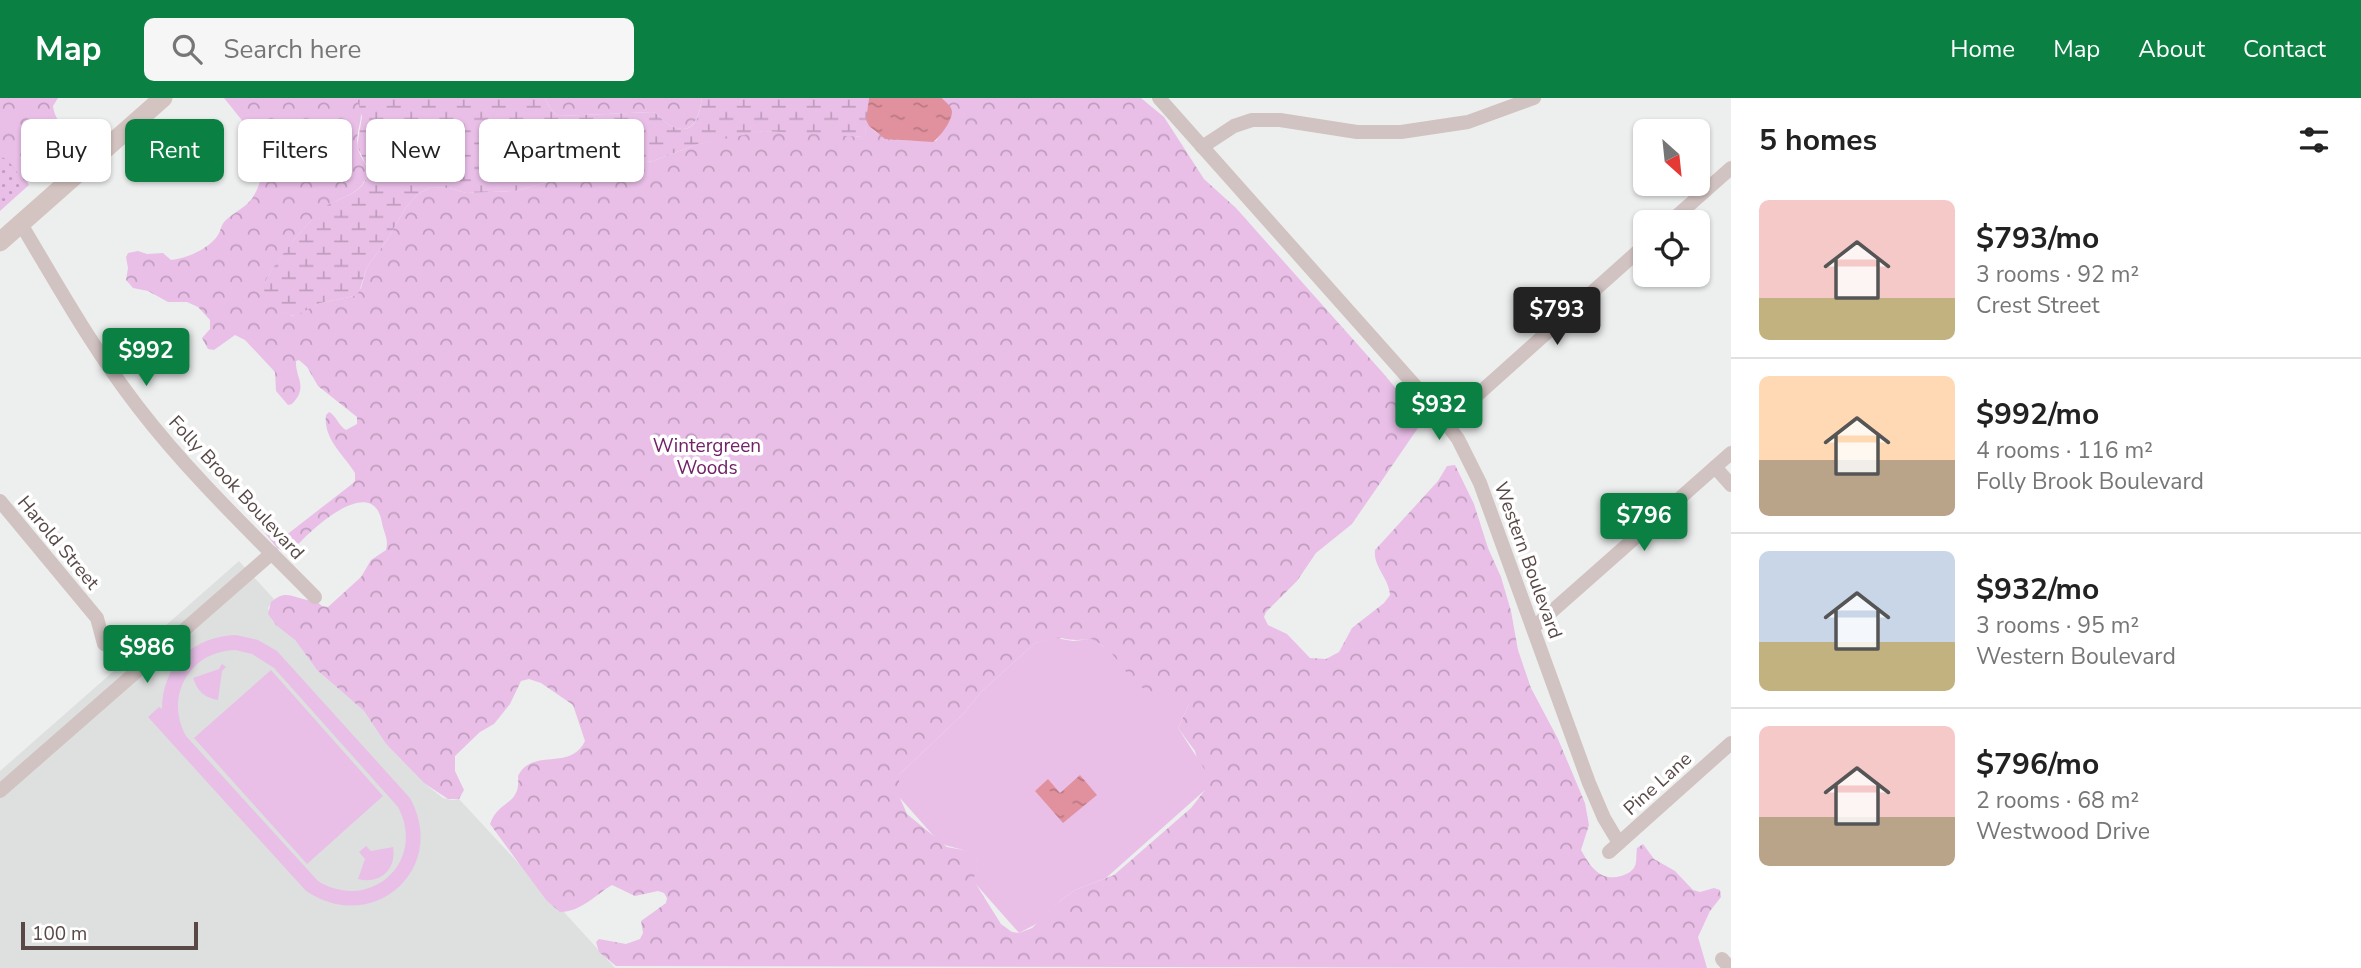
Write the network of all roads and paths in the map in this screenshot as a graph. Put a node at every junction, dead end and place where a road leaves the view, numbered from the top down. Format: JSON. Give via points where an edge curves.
{"nodes":[{"id":1,"x":163,"y":98,"type":"edge"},
{"id":2,"x":1159,"y":98,"type":"edge"},
{"id":3,"x":1534,"y":98,"type":"edge"},
{"id":4,"x":1202,"y":147,"type":"junction"},
{"id":5,"x":1731,"y":168,"type":"edge"},
{"id":6,"x":1684,"y":210,"type":"edge"},
{"id":7,"x":21,"y":224,"type":"junction"},
{"id":8,"x":0,"y":242,"type":"edge"},
{"id":9,"x":1633,"y":256,"type":"edge"},
{"id":10,"x":1446,"y":423,"type":"junction"},
{"id":11,"x":1731,"y":453,"type":"edge"},
{"id":12,"x":1715,"y":467,"type":"junction"},
{"id":13,"x":1731,"y":485,"type":"edge"},
{"id":14,"x":0,"y":501,"type":"edge"},
{"id":15,"x":272,"y":553,"type":"junction"},
{"id":16,"x":315,"y":597,"type":"dead end"},
{"id":17,"x":1533,"y":628,"type":"junction"},
{"id":18,"x":104,"y":644,"type":"dead end"},
{"id":19,"x":1731,"y":743,"type":"edge"},
{"id":20,"x":0,"y":791,"type":"edge"},
{"id":21,"x":1614,"y":847,"type":"joint"}],
"edges":[{"from":1,"to":7,"type":"main road"},
{"from":2,"to":4,"type":"street","name":"Western Boulevard"},
{"from":3,"to":4,"type":"street","via":[[1468,122],[1401,132],[1357,132],[1255,120],[1234,126]]},
{"from":4,"to":10,"type":"street","name":"Western Boulevard"},
{"from":5,"to":6,"type":"street"},
{"from":7,"to":8,"type":"main road"},
{"from":7,"to":15,"type":"street","name":"Folly Brook Boulevard","via":[[96,350],[136,405],[198,479]]},
{"from":9,"to":10,"type":"street"},
{"from":10,"to":17,"type":"street","name":"Western Boulevard","via":[[1480,483]]},
{"from":11,"to":12,"type":"street"},
{"from":12,"to":13,"type":"street"},
{"from":12,"to":17,"type":"street"},
{"from":14,"to":18,"type":"street","name":"Harold Street","via":[[97,618]]},
{"from":15,"to":16,"type":"street","name":"Folly Brook Boulevard"},
{"from":15,"to":20,"type":"street"},
{"from":17,"to":21,"type":"street","name":"Western Boulevard"},
{"from":19,"to":21,"type":"street","name":"Pine Lane"}]}
